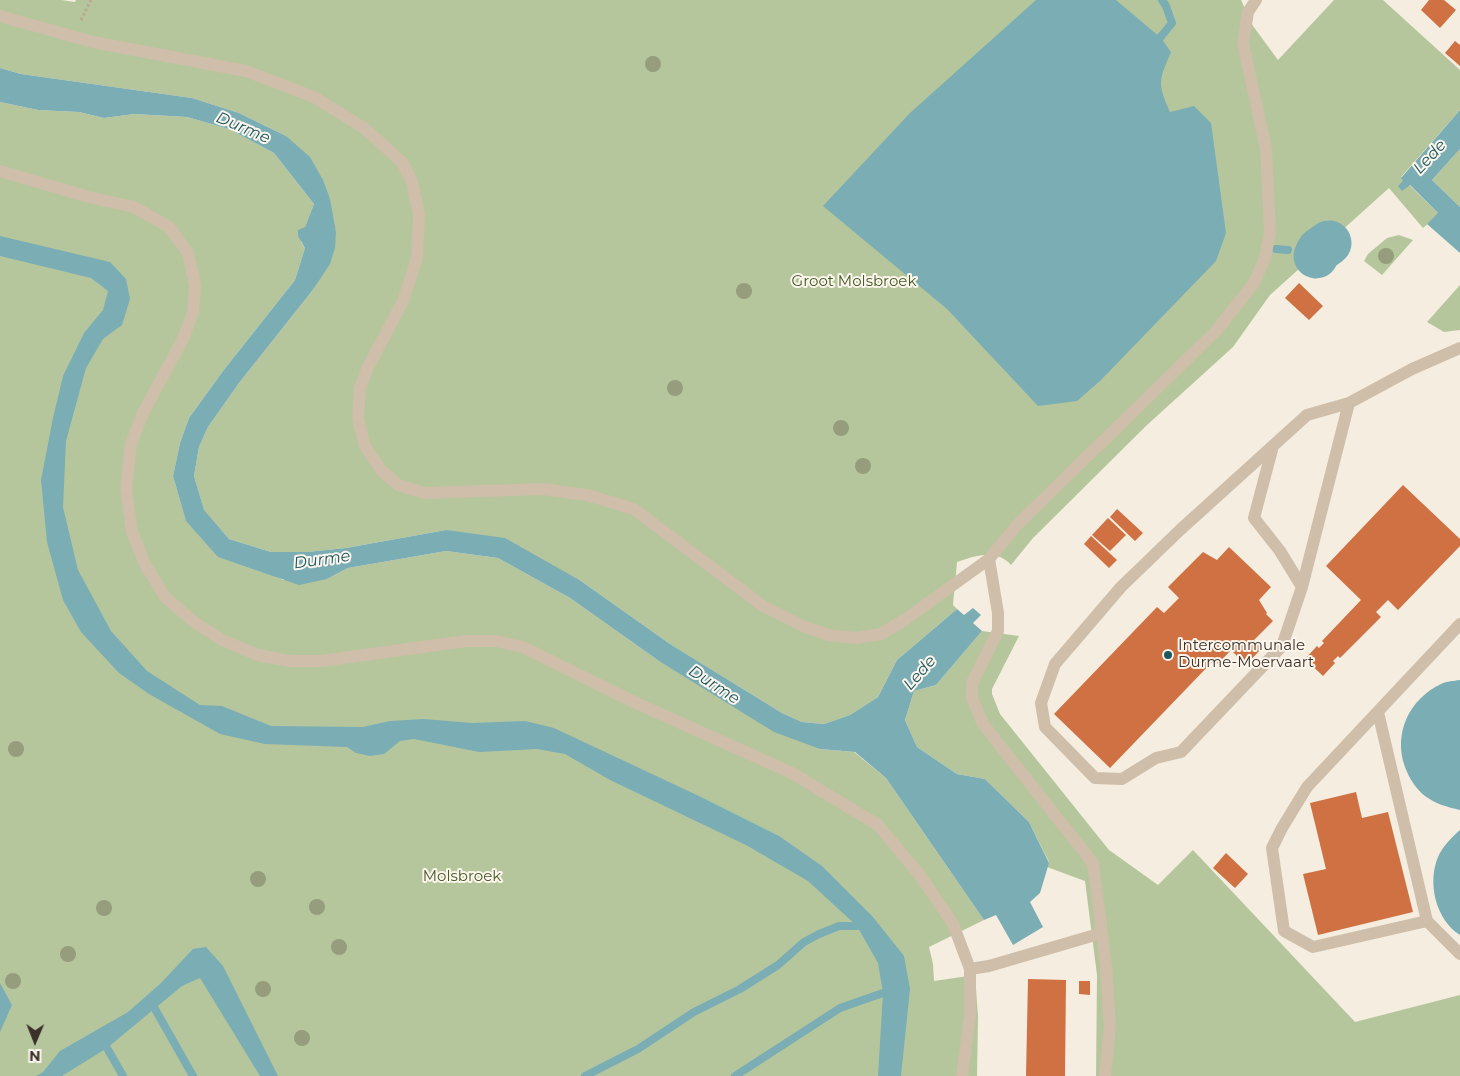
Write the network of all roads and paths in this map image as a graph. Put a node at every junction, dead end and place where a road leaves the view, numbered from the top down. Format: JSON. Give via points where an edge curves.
{"nodes":[{"id":1,"x":1256,"y":0,"type":"edge"},
{"id":2,"x":0,"y":16,"type":"edge"},
{"id":3,"x":0,"y":171,"type":"edge"},
{"id":4,"x":1460,"y":348,"type":"edge"},
{"id":5,"x":1349,"y":403,"type":"junction"},
{"id":6,"x":1273,"y":446,"type":"junction"},
{"id":7,"x":989,"y":559,"type":"junction"},
{"id":8,"x":1302,"y":586,"type":"junction"},
{"id":9,"x":1460,"y":624,"type":"edge"},
{"id":10,"x":1378,"y":712,"type":"junction"},
{"id":11,"x":1427,"y":922,"type":"junction"},
{"id":12,"x":1102,"y":933,"type":"junction"},
{"id":13,"x":1460,"y":954,"type":"edge"},
{"id":14,"x":970,"y":969,"type":"junction"},
{"id":15,"x":962,"y":1076,"type":"edge"},
{"id":16,"x":1105,"y":1076,"type":"edge"}],
"edges":[{"from":1,"to":7,"type":"street","via":[[1248,12],[1243,43],[1266,149],[1270,232],[1265,258],[1254,283],[1217,330],[1018,524]]},
{"from":2,"to":7,"type":"street","via":[[92,42],[246,71],[314,97],[364,128],[402,162],[412,182],[419,215],[417,258],[403,301],[365,374],[360,388],[358,419],[365,446],[381,470],[398,485],[425,493],[543,489],[587,495],[634,509],[763,606],[829,635],[856,638],[881,634]]},
{"from":3,"to":14,"type":"street","via":[[134,207],[169,227],[188,253],[195,285],[193,312],[131,444],[126,489],[132,532],[145,564],[165,597],[194,622],[258,655],[290,661],[321,661],[466,641],[496,641],[523,647],[634,702],[792,773],[878,825],[919,874],[953,924]]},
{"from":4,"to":5,"type":"street"},
{"from":5,"to":6,"type":"street","via":[[1307,415]]},
{"from":5,"to":8,"type":"street"},
{"from":6,"to":8,"type":"street","via":[[1254,518]]},
{"from":6,"to":8,"type":"street","via":[[1121,587],[1055,664],[1042,704],[1045,727],[1095,778],[1122,779],[1156,758],[1181,752],[1282,646]]},
{"from":7,"to":12,"type":"street","via":[[998,631],[972,683],[972,698],[982,724],[1093,862]]},
{"from":9,"to":10,"type":"street"},
{"from":10,"to":11,"type":"street"},
{"from":10,"to":11,"type":"street","via":[[1307,787],[1272,848],[1284,931],[1313,947]]},
{"from":11,"to":13,"type":"street"},
{"from":12,"to":14,"type":"street"},
{"from":12,"to":16,"type":"street","via":[[1110,1027]]},
{"from":14,"to":15,"type":"street","via":[[970,1015]]}]}
